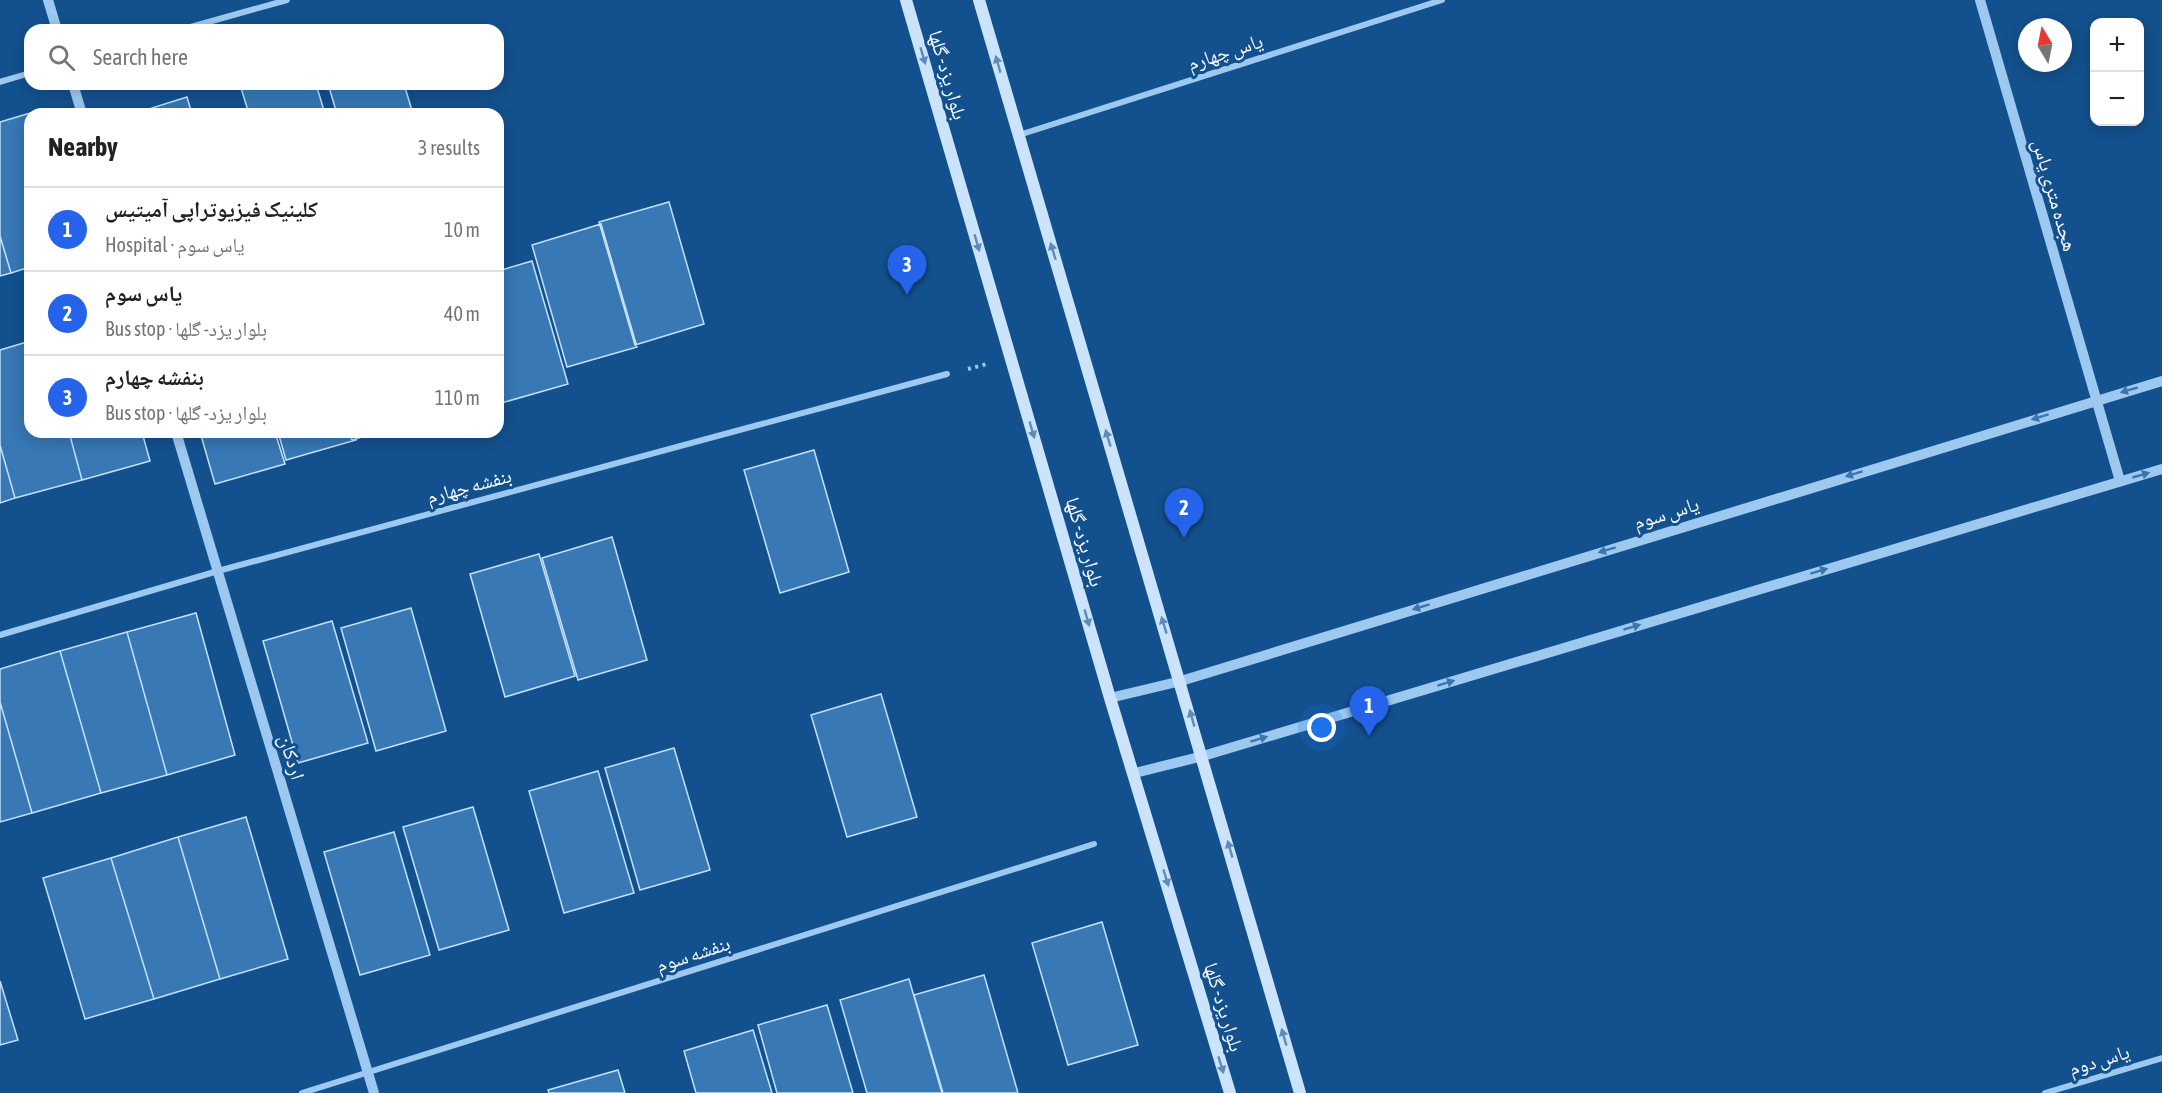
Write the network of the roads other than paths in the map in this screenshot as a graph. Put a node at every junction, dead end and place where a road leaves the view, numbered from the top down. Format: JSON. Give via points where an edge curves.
{"nodes":[{"id":1,"x":48,"y":0,"type":"edge"},
{"id":2,"x":288,"y":0,"type":"edge"},
{"id":3,"x":906,"y":0,"type":"edge"},
{"id":4,"x":980,"y":0,"type":"edge"},
{"id":5,"x":1442,"y":0,"type":"edge"},
{"id":6,"x":1980,"y":0,"type":"edge"},
{"id":7,"x":55,"y":24,"type":"edge"},
{"id":8,"x":202,"y":24,"type":"edge"},
{"id":9,"x":24,"y":75,"type":"edge"},
{"id":10,"x":0,"y":82,"type":"edge"},
{"id":11,"x":75,"y":90,"type":"edge"},
{"id":12,"x":80,"y":108,"type":"edge"},
{"id":13,"x":1018,"y":135,"type":"junction"},
{"id":14,"x":947,"y":374,"type":"road end"},
{"id":15,"x":2162,"y":381,"type":"edge"},
{"id":16,"x":2096,"y":400,"type":"junction"},
{"id":17,"x":178,"y":438,"type":"edge"},
{"id":18,"x":2162,"y":469,"type":"edge"},
{"id":19,"x":2120,"y":482,"type":"junction"},
{"id":20,"x":218,"y":571,"type":"junction"},
{"id":21,"x":0,"y":635,"type":"edge"},
{"id":22,"x":1181,"y":681,"type":"junction"},
{"id":23,"x":1110,"y":698,"type":"junction"},
{"id":24,"x":1203,"y":756,"type":"junction"},
{"id":25,"x":1135,"y":773,"type":"junction"},
{"id":26,"x":1094,"y":843,"type":"dead end"},
{"id":27,"x":2162,"y":1058,"type":"edge"},
{"id":28,"x":368,"y":1074,"type":"junction"},
{"id":29,"x":302,"y":1093,"type":"edge"},
{"id":30,"x":374,"y":1093,"type":"edge"},
{"id":31,"x":1230,"y":1093,"type":"edge"},
{"id":32,"x":1300,"y":1093,"type":"edge"},
{"id":33,"x":2045,"y":1093,"type":"edge"}],
"edges":[{"from":1,"to":7,"type":"street"},
{"from":2,"to":8,"type":"street"},
{"from":3,"to":23,"type":"main road","name":"بلوار یزد- گلها","one_way":true},
{"from":13,"to":4,"type":"main road","one_way":true},
{"from":5,"to":13,"type":"street","name":"یاس چهارم"},
{"from":6,"to":16,"type":"street","name":"هجده متری یاس"},
{"from":9,"to":10,"type":"street"},
{"from":11,"to":12,"type":"street"},
{"from":22,"to":13,"type":"main road","one_way":true},
{"from":14,"to":20,"type":"street","name":"بنفشه چهارم"},
{"from":15,"to":16,"type":"street","name":"یاس سوم","one_way":true},
{"from":16,"to":19,"type":"street","name":"هجده متری یاس"},
{"from":16,"to":22,"type":"street","name":"یاس سوم","one_way":true},
{"from":17,"to":20,"type":"street","name":"اردکان"},
{"from":19,"to":18,"type":"street","one_way":true},
{"from":24,"to":19,"type":"street","one_way":true},
{"from":20,"to":21,"type":"street","name":"بنفشه چهارم"},
{"from":20,"to":28,"type":"street","name":"اردکان"},
{"from":22,"to":23,"type":"street","name":"یاس سوم"},
{"from":24,"to":22,"type":"main road","one_way":true},
{"from":23,"to":25,"type":"main road","name":"بلوار یزد- گلها"},
{"from":24,"to":25,"type":"street"},
{"from":32,"to":24,"type":"main road","one_way":true},
{"from":25,"to":31,"type":"main road","name":"بلوار یزد- گلها","one_way":true},
{"from":26,"to":28,"type":"street","name":"بنفشه سوم"},
{"from":27,"to":33,"type":"street","name":"یاس دوم"},
{"from":28,"to":29,"type":"street","name":"بنفشه سوم"},
{"from":28,"to":30,"type":"street","name":"اردکان"}]}
